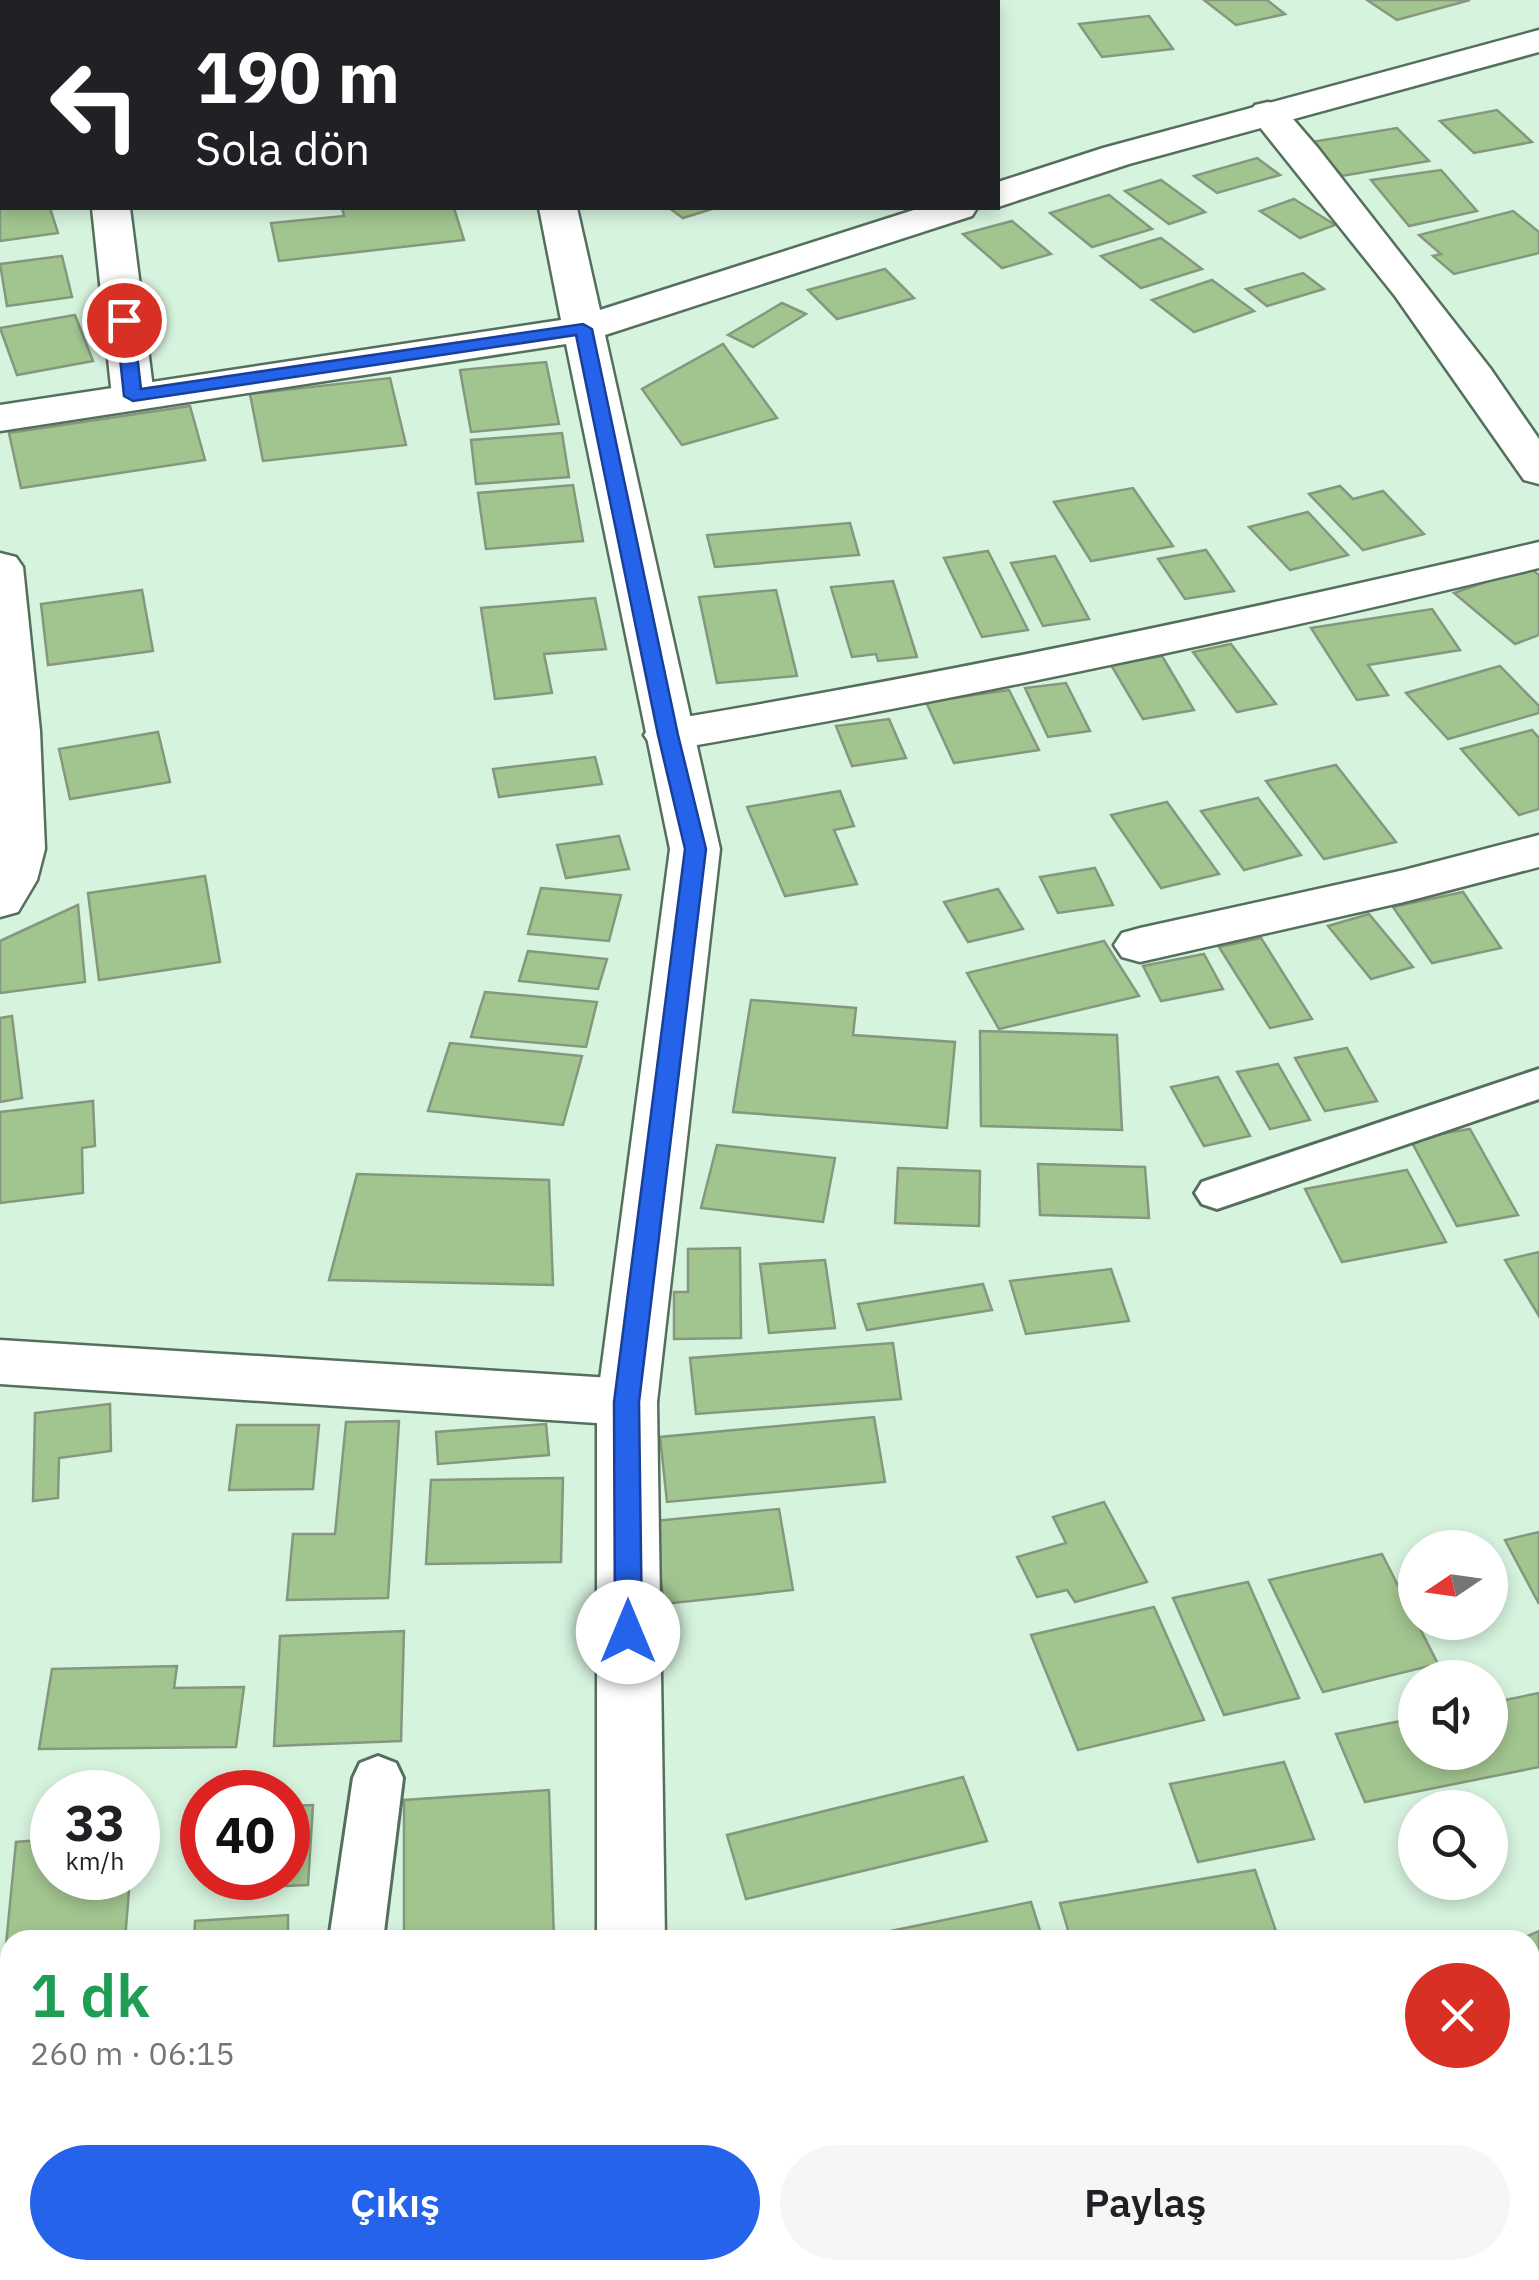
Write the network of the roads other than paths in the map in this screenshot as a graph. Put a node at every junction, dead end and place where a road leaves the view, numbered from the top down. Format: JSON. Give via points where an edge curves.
{"nodes":[{"id":1,"x":1539,"y":41,"type":"edge"},
{"id":2,"x":1268,"y":113,"type":"junction"},
{"id":3,"x":1000,"y":193,"type":"edge"},
{"id":4,"x":111,"y":210,"type":"edge"},
{"id":5,"x":558,"y":210,"type":"edge"},
{"id":6,"x":952,"y":210,"type":"edge"},
{"id":7,"x":583,"y":329,"type":"junction"},
{"id":8,"x":133,"y":396,"type":"junction"},
{"id":9,"x":0,"y":418,"type":"edge"},
{"id":10,"x":1539,"y":471,"type":"edge"},
{"id":11,"x":1539,"y":555,"type":"edge"},
{"id":12,"x":0,"y":567,"type":"edge"},
{"id":13,"x":668,"y":735,"type":"junction"},
{"id":14,"x":1539,"y":851,"type":"edge"},
{"id":15,"x":0,"y":900,"type":"edge"},
{"id":16,"x":1140,"y":945,"type":"dead end"},
{"id":17,"x":1539,"y":1084,"type":"edge"},
{"id":18,"x":1218,"y":1193,"type":"dead end"},
{"id":19,"x":0,"y":1362,"type":"edge"},
{"id":20,"x":626,"y":1402,"type":"junction"},
{"id":21,"x":378,"y":1778,"type":"dead end"},
{"id":22,"x":357,"y":1930,"type":"edge"},
{"id":23,"x":631,"y":1930,"type":"edge"}],
"edges":[{"from":1,"to":2,"type":"street"},
{"from":2,"to":3,"type":"street"},
{"from":2,"to":10,"type":"street","via":[[1386,254]]},
{"from":4,"to":8,"type":"street"},
{"from":5,"to":7,"type":"street"},
{"from":6,"to":7,"type":"street"},
{"from":7,"to":8,"type":"street"},
{"from":7,"to":13,"type":"street"},
{"from":8,"to":9,"type":"street"},
{"from":11,"to":13,"type":"street","via":[[1244,625]]},
{"from":12,"to":15,"type":"street","via":[[20,849]]},
{"from":13,"to":20,"type":"street","via":[[696,849]]},
{"from":14,"to":16,"type":"street"},
{"from":17,"to":18,"type":"lane"},
{"from":19,"to":20,"type":"street"},
{"from":20,"to":23,"type":"street"},
{"from":21,"to":22,"type":"lane"}]}
